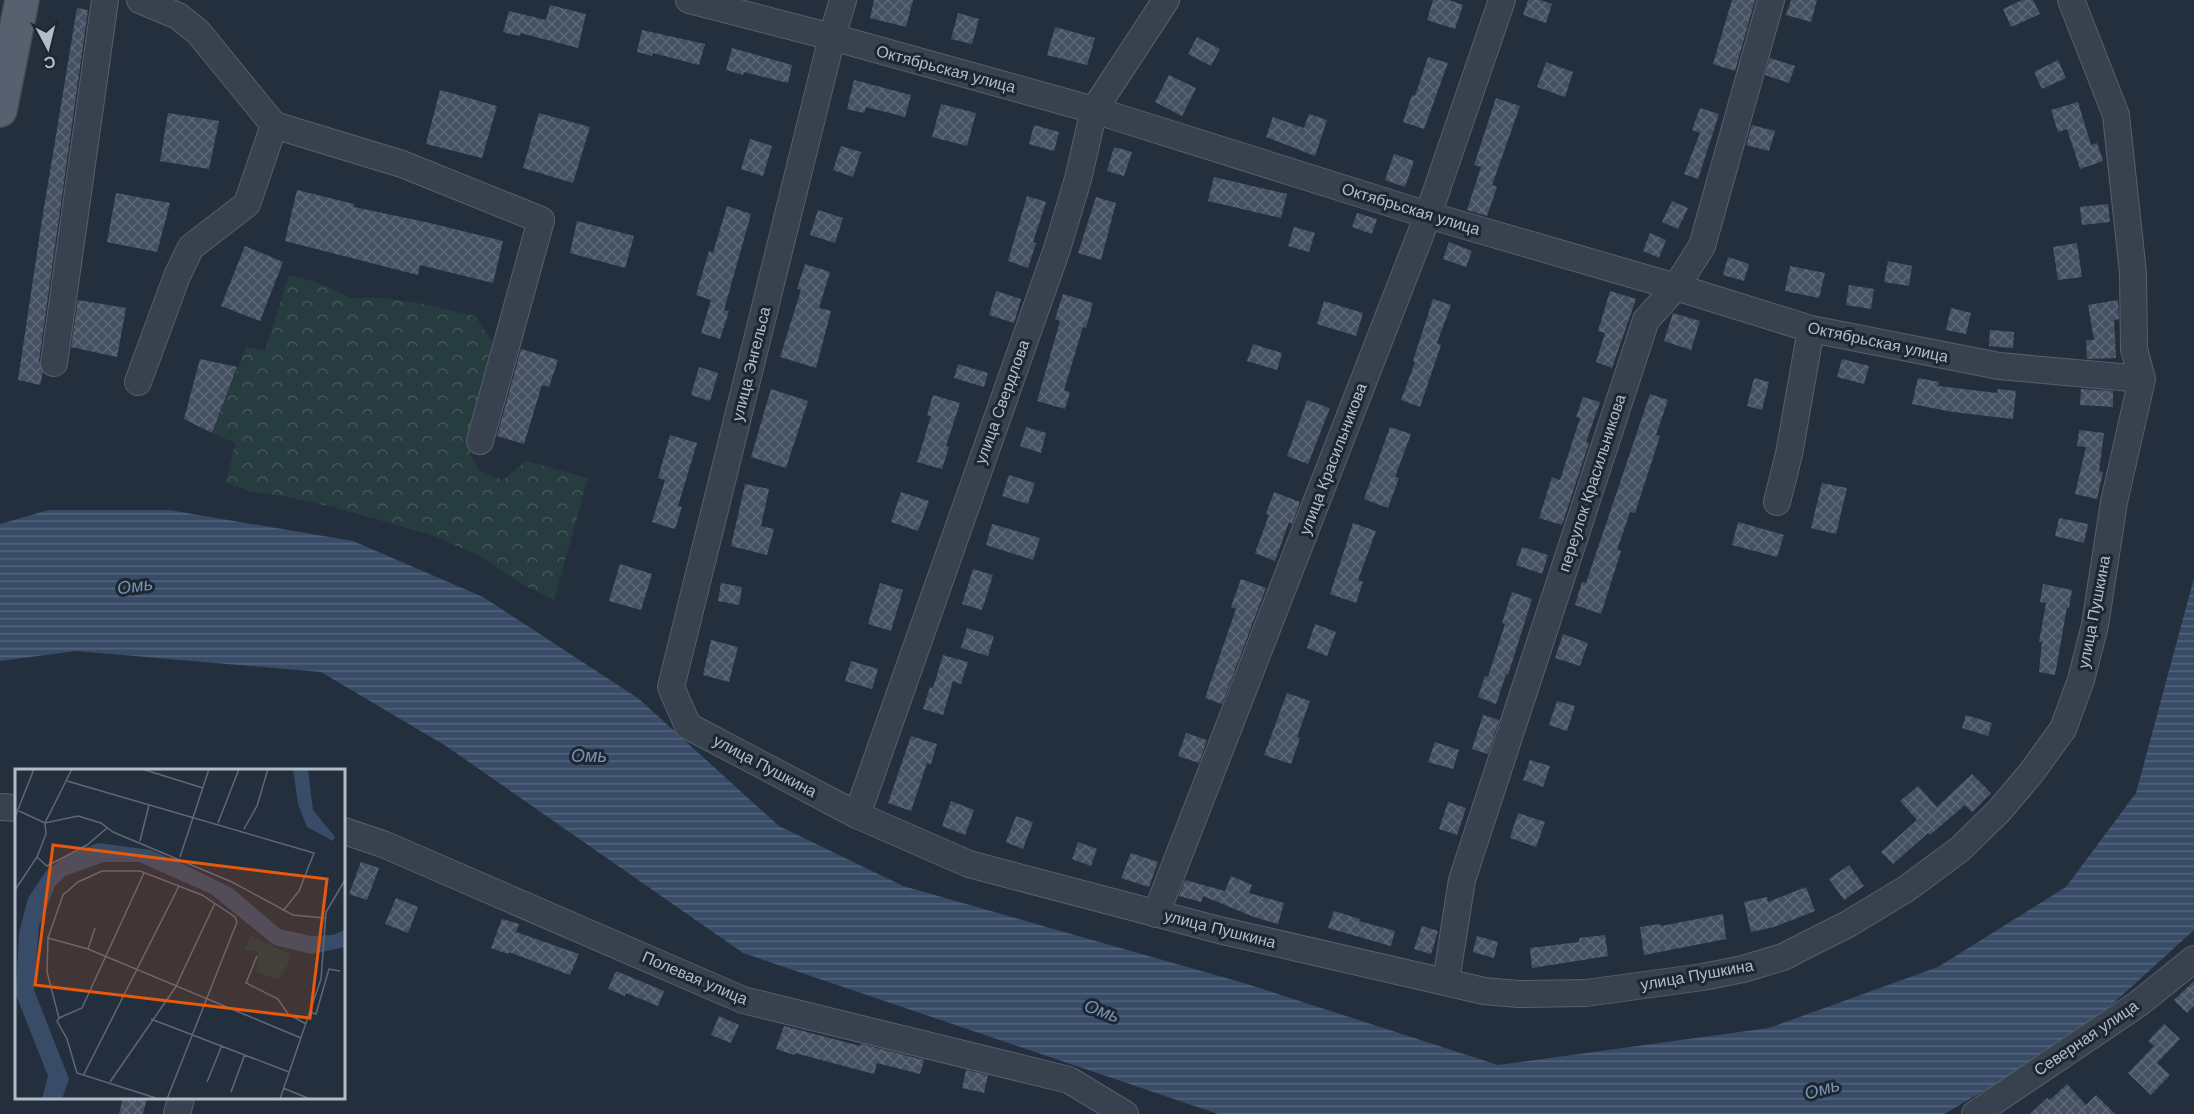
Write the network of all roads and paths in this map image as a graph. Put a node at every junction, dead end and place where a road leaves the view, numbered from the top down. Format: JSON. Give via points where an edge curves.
{"nodes":[{"id":1,"x":22,"y":0,"type":"edge"},
{"id":2,"x":105,"y":0,"type":"edge"},
{"id":3,"x":140,"y":0,"type":"edge"},
{"id":4,"x":688,"y":0,"type":"edge"},
{"id":5,"x":843,"y":0,"type":"edge"},
{"id":6,"x":1166,"y":0,"type":"edge"},
{"id":7,"x":1502,"y":0,"type":"edge"},
{"id":8,"x":1771,"y":0,"type":"edge"},
{"id":9,"x":2071,"y":0,"type":"edge"},
{"id":10,"x":832,"y":37,"type":"junction"},
{"id":11,"x":6,"y":47,"type":"edge"},
{"id":12,"x":0,"y":110,"type":"edge"},
{"id":13,"x":1094,"y":110,"type":"junction"},
{"id":14,"x":274,"y":125,"type":"junction"},
{"id":15,"x":1428,"y":215,"type":"junction"},
{"id":16,"x":1676,"y":286,"type":"junction"},
{"id":17,"x":1811,"y":329,"type":"junction"},
{"id":18,"x":54,"y":363,"type":"dead end"},
{"id":19,"x":2142,"y":379,"type":"junction"},
{"id":20,"x":138,"y":382,"type":"dead end"},
{"id":21,"x":480,"y":441,"type":"dead end"},
{"id":22,"x":1777,"y":502,"type":"dead end"},
{"id":23,"x":688,"y":726,"type":"joint"},
{"id":24,"x":0,"y":807,"type":"edge"},
{"id":25,"x":15,"y":808,"type":"edge"},
{"id":26,"x":857,"y":815,"type":"junction"},
{"id":27,"x":345,"y":831,"type":"edge"},
{"id":28,"x":1156,"y":914,"type":"junction"},
{"id":29,"x":2194,"y":960,"type":"edge"},
{"id":30,"x":1446,"y":981,"type":"junction"},
{"id":31,"x":181,"y":1099,"type":"edge"},
{"id":32,"x":177,"y":1114,"type":"edge"},
{"id":33,"x":1125,"y":1114,"type":"edge"},
{"id":34,"x":1975,"y":1114,"type":"edge"}],
"edges":[{"from":1,"to":11,"type":"main road"},
{"from":2,"to":18,"type":"street"},
{"from":3,"to":14,"type":"street","via":[[178,16],[198,32]]},
{"from":4,"to":10,"type":"street","name":"Октябрьская улица"},
{"from":5,"to":10,"type":"street","name":"улица Энгельса"},
{"from":6,"to":13,"type":"street","name":"улица Свердлова"},
{"from":7,"to":15,"type":"street","name":"улица Красильникова"},
{"from":8,"to":16,"type":"street","name":"переулок Красильникова","via":[[1702,246]]},
{"from":9,"to":19,"type":"street","name":"улица Пушкина","via":[[2116,115],[2133,273],[2134,349]]},
{"from":10,"to":13,"type":"street","name":"Октябрьская улица"},
{"from":10,"to":23,"type":"street","name":"улица Энгельса","via":[[671,687]]},
{"from":11,"to":12,"type":"main road"},
{"from":13,"to":15,"type":"street","name":"Октябрьская улица"},
{"from":13,"to":26,"type":"street","name":"улица Свердлова","via":[[1057,249]]},
{"from":14,"to":20,"type":"street","via":[[247,204],[191,248]]},
{"from":14,"to":21,"type":"street","via":[[402,164],[542,220]]},
{"from":15,"to":16,"type":"street","name":"Октябрьская улица"},
{"from":15,"to":28,"type":"street","name":"улица Красильникова"},
{"from":16,"to":17,"type":"street","name":"Октябрьская улица"},
{"from":16,"to":30,"type":"street","name":"переулок Красильникова","via":[[1646,320],[1462,880]]},
{"from":17,"to":19,"type":"street","name":"Октябрьская улица","via":[[1999,366]]},
{"from":17,"to":22,"type":"street"},
{"from":19,"to":30,"type":"street","name":"улица Пушкина","via":[[2114,502],[2095,625],[2063,729],[2031,773],[1960,849],[1906,890],[1848,924],[1783,957],[1743,969],[1586,993],[1484,992]]},
{"from":23,"to":26,"type":"street","name":"улица Пушкина"},
{"from":24,"to":25,"type":"street"},
{"from":26,"to":28,"type":"street","name":"улица Пушкина","via":[[969,864]]},
{"from":27,"to":33,"type":"street","name":"Полевая улица","via":[[383,843],[743,1000],[1069,1080]]},
{"from":28,"to":30,"type":"street","name":"улица Пушкина"},
{"from":29,"to":34,"type":"street","name":"Северная улица","via":[[2138,1004]]},
{"from":31,"to":32,"type":"street"}]}
